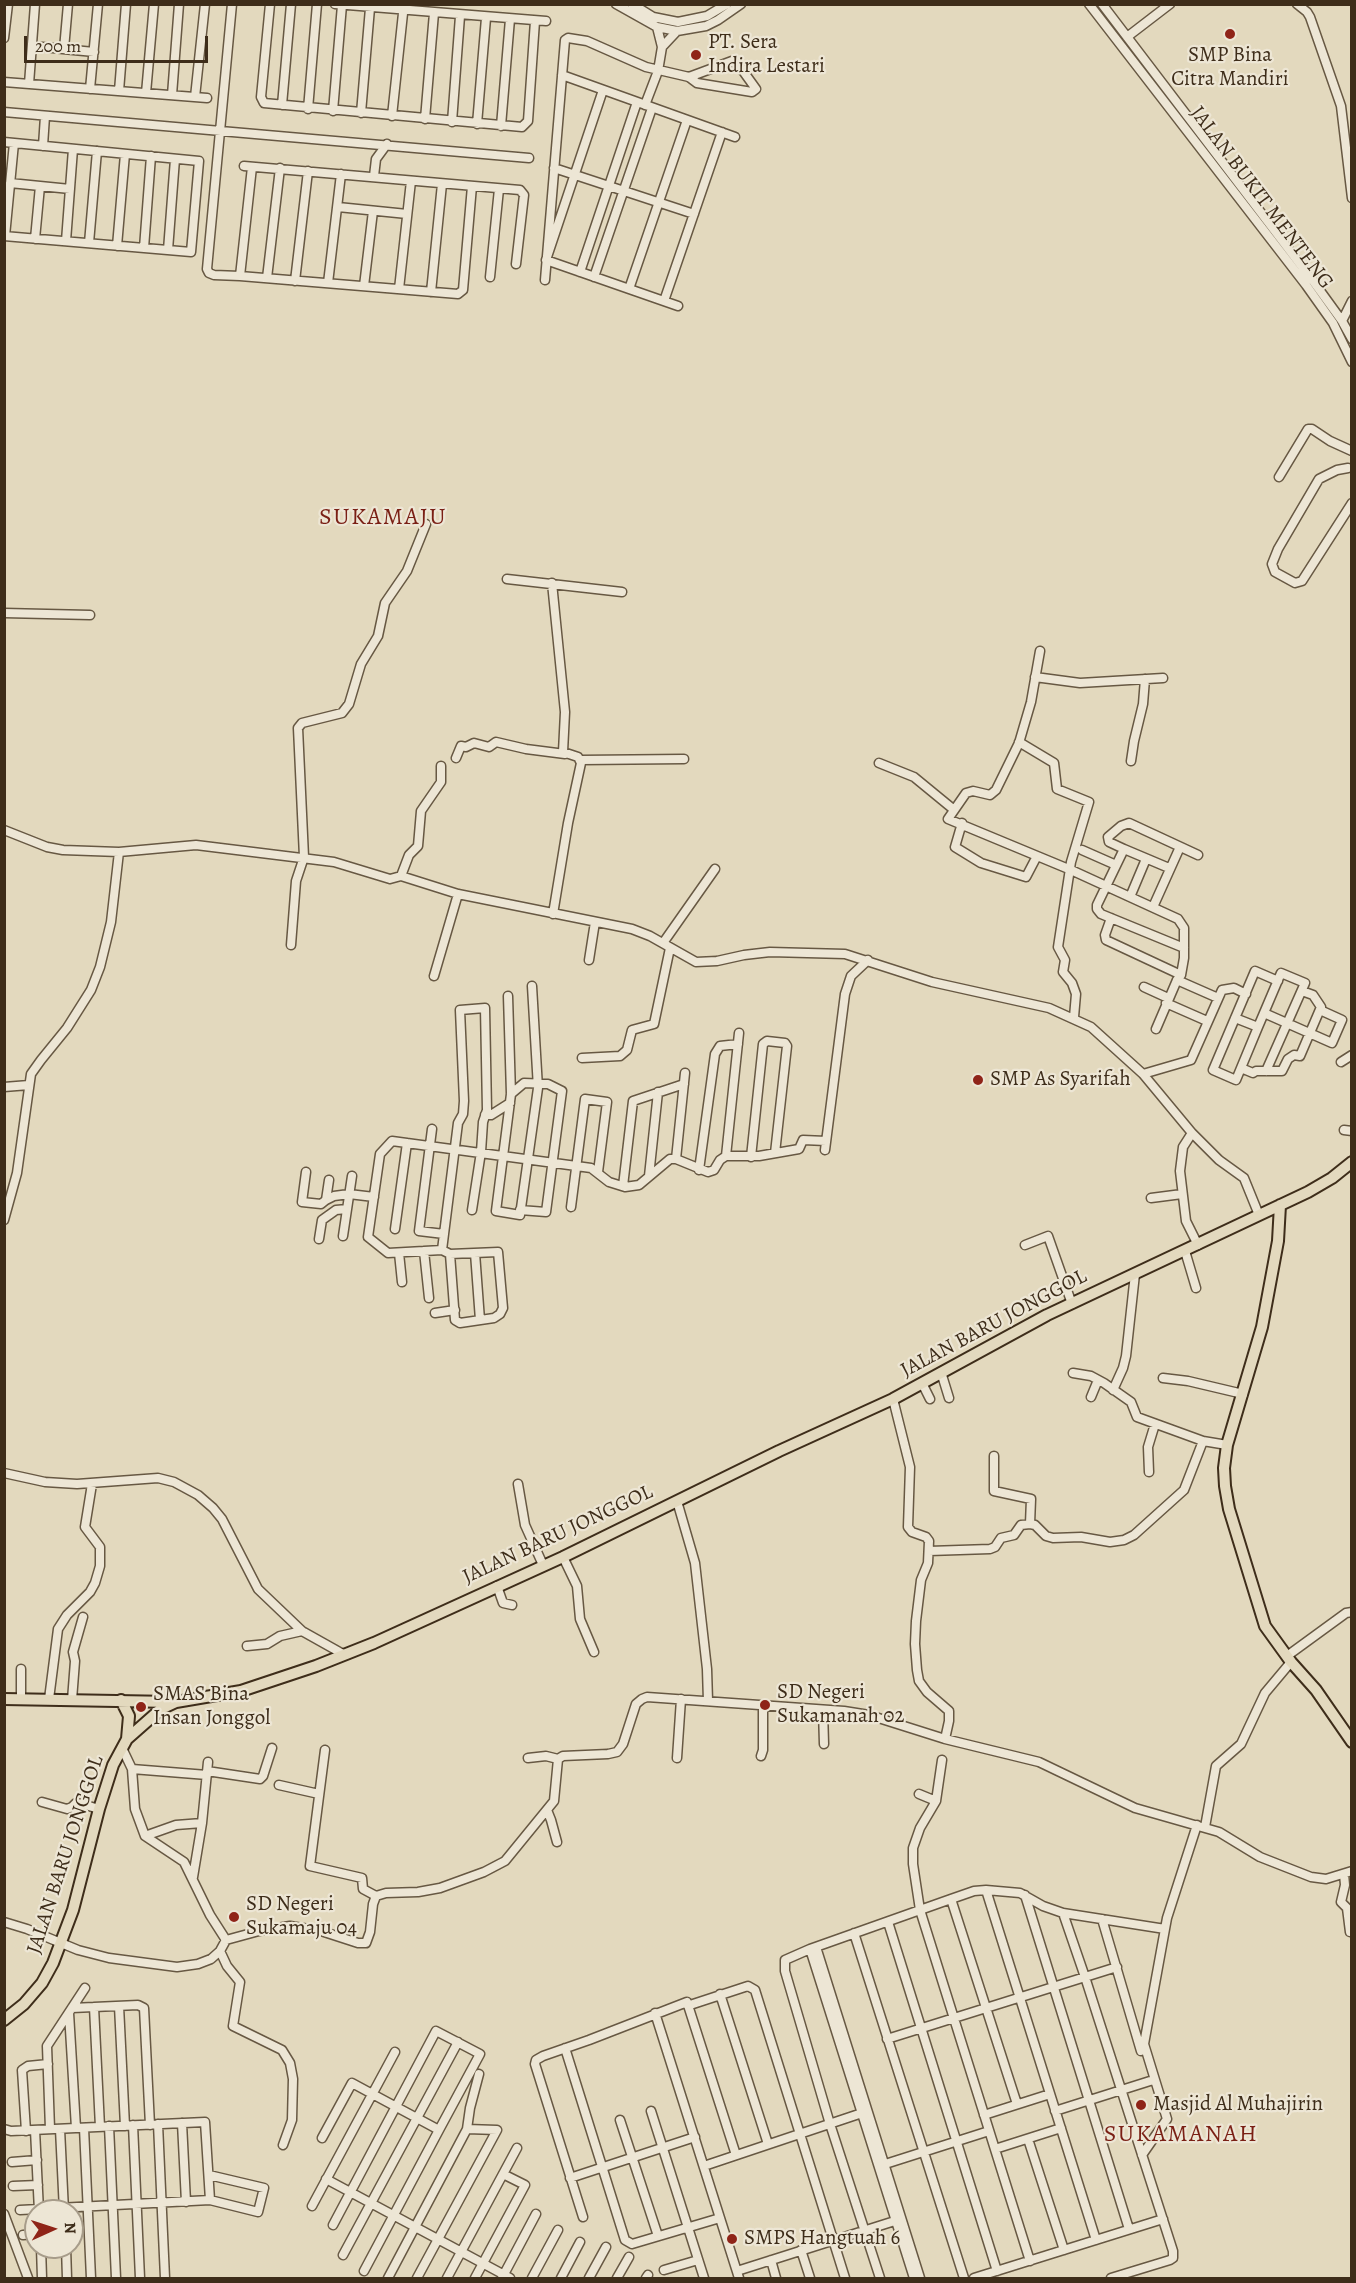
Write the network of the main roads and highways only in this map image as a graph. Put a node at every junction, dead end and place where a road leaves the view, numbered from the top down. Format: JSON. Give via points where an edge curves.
{"nodes":[{"id":1,"x":1352,"y":1162,"type":"edge"},
{"id":2,"x":1280,"y":1205,"type":"junction"},
{"id":3,"x":4,"y":1699,"type":"edge"},
{"id":4,"x":121,"y":1700,"type":"junction"},
{"id":5,"x":176,"y":1702,"type":"junction"},
{"id":6,"x":1352,"y":1742,"type":"edge"},
{"id":7,"x":124,"y":1743,"type":"junction"},
{"id":8,"x":4,"y":2019,"type":"edge"}],
"edges":[{"from":1,"to":2,"type":"main road","name":"JALAN BARU JONGGOL","via":[[1325,1183]]},
{"from":2,"to":5,"type":"main road","name":"JALAN BARU JONGGOL","via":[[1072,1304],[893,1399],[374,1643],[241,1691]]},
{"from":2,"to":6,"type":"main road","via":[[1264,1317],[1227,1445],[1224,1468],[1229,1509],[1265,1626]]},
{"from":3,"to":4,"type":"main road"},
{"from":4,"to":5,"type":"main road"},
{"from":4,"to":7,"type":"main road","via":[[129,1716]]},
{"from":5,"to":7,"type":"main road","name":"JALAN BARU JONGGOL","via":[[154,1713]]},
{"from":7,"to":8,"type":"main road","name":"JALAN BARU JONGGOL","via":[[99,1809],[61,1945],[42,1983],[18,2010]]}]}
